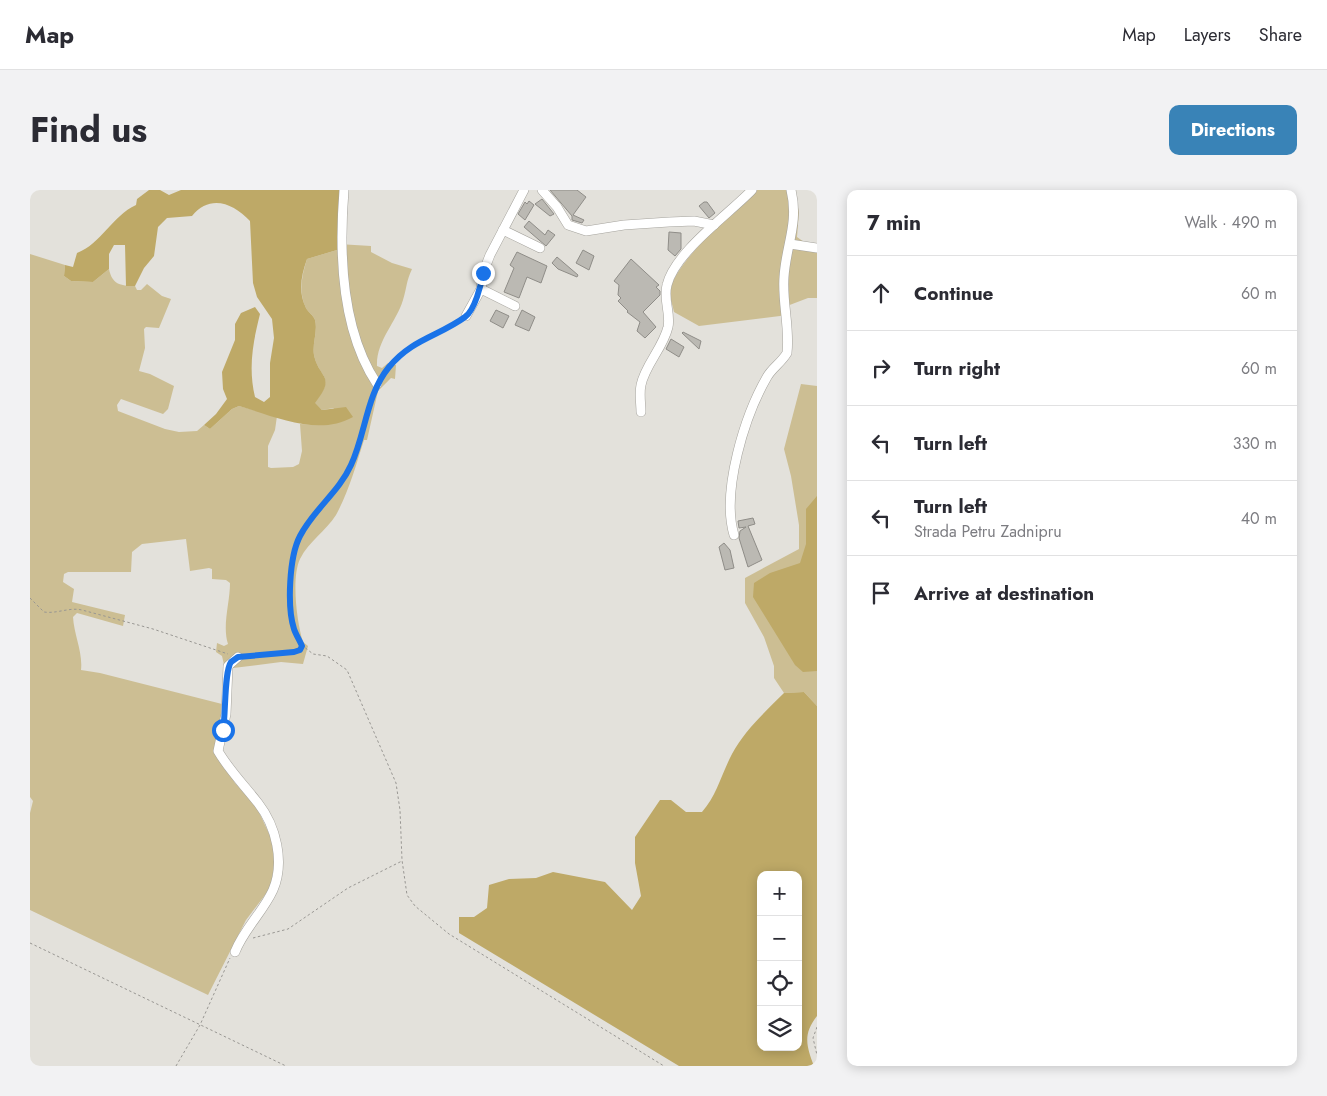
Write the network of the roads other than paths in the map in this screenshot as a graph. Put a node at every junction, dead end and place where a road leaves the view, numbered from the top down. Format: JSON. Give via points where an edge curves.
{"nodes":[{"id":1,"x":344,"y":190,"type":"edge"},
{"id":2,"x":524,"y":190,"type":"edge"},
{"id":3,"x":542,"y":190,"type":"edge"},
{"id":4,"x":752,"y":190,"type":"edge"},
{"id":5,"x":791,"y":190,"type":"edge"},
{"id":6,"x":714,"y":225,"type":"junction"},
{"id":7,"x":503,"y":230,"type":"junction"},
{"id":8,"x":790,"y":244,"type":"junction"},
{"id":9,"x":540,"y":248,"type":"dead end"},
{"id":10,"x":817,"y":248,"type":"edge"},
{"id":11,"x":481,"y":289,"type":"junction"},
{"id":12,"x":515,"y":306,"type":"dead end"},
{"id":13,"x":466,"y":316,"type":"road end"},
{"id":14,"x":377,"y":384,"type":"road end"},
{"id":15,"x":641,"y":412,"type":"dead end"},
{"id":16,"x":734,"y":535,"type":"dead end"},
{"id":17,"x":238,"y":657,"type":"road end"},
{"id":18,"x":235,"y":952,"type":"road end"}],
"edges":[{"from":1,"to":14,"type":"street","via":[[343,266],[347,298],[360,347]]},
{"from":2,"to":7,"type":"street"},
{"from":3,"to":6,"type":"street","via":[[568,225],[586,232],[624,225],[694,220]]},
{"from":4,"to":6,"type":"street"},
{"from":5,"to":8,"type":"street","via":[[794,212]]},
{"from":6,"to":15,"type":"street","via":[[675,266],[668,278],[664,298],[668,326],[640,387]]},
{"from":7,"to":9,"type":"street"},
{"from":7,"to":11,"type":"street","via":[[483,273]]},
{"from":8,"to":10,"type":"street"},
{"from":8,"to":16,"type":"street","via":[[784,275],[787,354],[768,374],[742,438],[733,476],[730,510]]},
{"from":11,"to":12,"type":"street"},
{"from":11,"to":13,"type":"street"},
{"from":17,"to":18,"type":"street","via":[[228,666],[226,714],[218,751],[260,804],[278,846],[279,866],[273,890]]}]}
